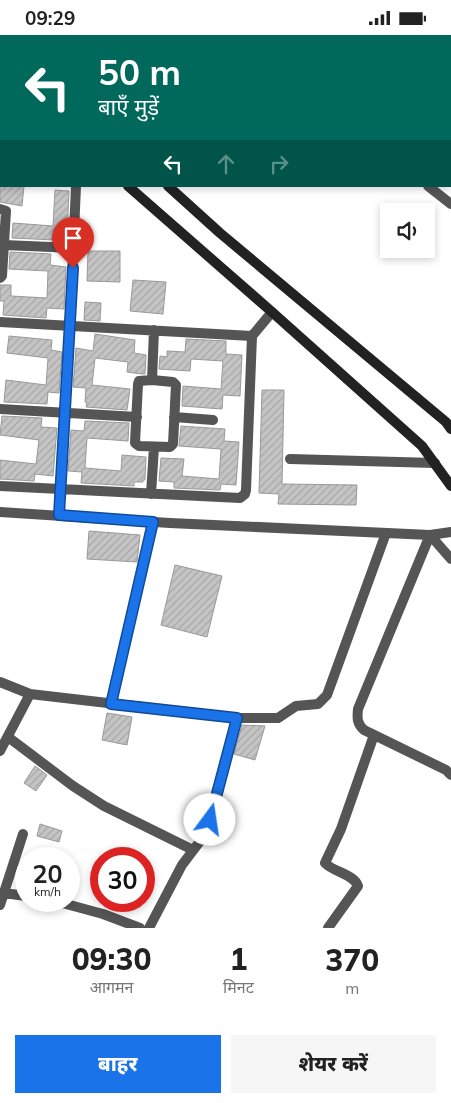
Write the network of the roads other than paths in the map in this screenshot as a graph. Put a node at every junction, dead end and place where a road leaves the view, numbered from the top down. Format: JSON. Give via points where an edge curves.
{"nodes":[{"id":1,"x":76,"y":187,"type":"edge"},
{"id":2,"x":129,"y":187,"type":"edge"},
{"id":3,"x":169,"y":187,"type":"edge"},
{"id":4,"x":429,"y":187,"type":"edge"},
{"id":5,"x":451,"y":204,"type":"edge"},
{"id":6,"x":0,"y":209,"type":"edge"},
{"id":7,"x":4,"y":245,"type":"junction"},
{"id":8,"x":74,"y":248,"type":"junction"},
{"id":9,"x":0,"y":279,"type":"edge"},
{"id":10,"x":272,"y":312,"type":"junction"},
{"id":11,"x":0,"y":322,"type":"edge"},
{"id":12,"x":70,"y":325,"type":"junction"},
{"id":13,"x":154,"y":330,"type":"junction"},
{"id":14,"x":252,"y":336,"type":"junction"},
{"id":15,"x":152,"y":380,"type":"junction"},
{"id":16,"x":0,"y":409,"type":"edge"},
{"id":17,"x":65,"y":413,"type":"junction"},
{"id":18,"x":137,"y":417,"type":"junction"},
{"id":19,"x":174,"y":417,"type":"junction"},
{"id":20,"x":213,"y":420,"type":"dead end"},
{"id":21,"x":451,"y":429,"type":"edge"},
{"id":22,"x":154,"y":447,"type":"junction"},
{"id":23,"x":290,"y":459,"type":"dead end"},
{"id":24,"x":435,"y":463,"type":"junction"},
{"id":25,"x":0,"y":486,"type":"edge"},
{"id":26,"x":451,"y":486,"type":"edge"},
{"id":27,"x":61,"y":489,"type":"junction"},
{"id":28,"x":151,"y":494,"type":"junction"},
{"id":29,"x":0,"y":512,"type":"edge"},
{"id":30,"x":59,"y":515,"type":"junction"},
{"id":31,"x":153,"y":522,"type":"junction"},
{"id":32,"x":451,"y":532,"type":"edge"},
{"id":33,"x":386,"y":533,"type":"junction"},
{"id":34,"x":430,"y":535,"type":"junction"},
{"id":35,"x":451,"y":559,"type":"edge"},
{"id":36,"x":0,"y":682,"type":"edge"},
{"id":37,"x":30,"y":694,"type":"junction"},
{"id":38,"x":111,"y":704,"type":"junction"},
{"id":39,"x":237,"y":718,"type":"junction"},
{"id":40,"x":374,"y":735,"type":"junction"},
{"id":41,"x":8,"y":737,"type":"junction"},
{"id":42,"x":0,"y":751,"type":"edge"},
{"id":43,"x":449,"y":769,"type":"edge"},
{"id":44,"x":23,"y":834,"type":"dead end"},
{"id":45,"x":193,"y":850,"type":"junction"},
{"id":46,"x":4,"y":893,"type":"junction"},
{"id":47,"x":15,"y":894,"type":"edge"},
{"id":48,"x":0,"y":905,"type":"edge"},
{"id":49,"x":80,"y":908,"type":"edge"},
{"id":50,"x":140,"y":928,"type":"edge"},
{"id":51,"x":149,"y":928,"type":"edge"},
{"id":52,"x":328,"y":928,"type":"edge"}],
"edges":[{"from":1,"to":8,"type":"street"},
{"from":2,"to":10,"type":"street"},
{"from":3,"to":21,"type":"street"},
{"from":4,"to":5,"type":"street"},
{"from":6,"to":7,"type":"street","via":[[6,211]]},
{"from":7,"to":8,"type":"street"},
{"from":7,"to":9,"type":"street"},
{"from":8,"to":12,"type":"street"},
{"from":10,"to":14,"type":"street"},
{"from":10,"to":24,"type":"street","via":[[422,446]]},
{"from":11,"to":12,"type":"street"},
{"from":12,"to":13,"type":"street"},
{"from":12,"to":17,"type":"street"},
{"from":13,"to":14,"type":"street"},
{"from":13,"to":15,"type":"street"},
{"from":14,"to":28,"type":"street","via":[[245,494],[240,498]]},
{"from":15,"to":18,"type":"street","via":[[139,381]]},
{"from":15,"to":19,"type":"street","via":[[175,383]]},
{"from":16,"to":17,"type":"street"},
{"from":17,"to":18,"type":"street"},
{"from":17,"to":27,"type":"street"},
{"from":18,"to":22,"type":"street","via":[[135,443]]},
{"from":19,"to":20,"type":"street"},
{"from":19,"to":22,"type":"street","via":[[172,446]]},
{"from":22,"to":28,"type":"street"},
{"from":23,"to":24,"type":"street"},
{"from":24,"to":26,"type":"street"},
{"from":25,"to":27,"type":"street"},
{"from":27,"to":28,"type":"street"},
{"from":27,"to":30,"type":"street"},
{"from":29,"to":30,"type":"street"},
{"from":30,"to":31,"type":"street"},
{"from":31,"to":33,"type":"street"},
{"from":31,"to":38,"type":"street"},
{"from":32,"to":34,"type":"street"},
{"from":33,"to":34,"type":"street"},
{"from":33,"to":39,"type":"street","via":[[323,700],[318,704],[296,706],[278,718]]},
{"from":34,"to":35,"type":"street"},
{"from":34,"to":40,"type":"street","via":[[358,709],[359,725]]},
{"from":36,"to":37,"type":"street"},
{"from":37,"to":38,"type":"street"},
{"from":37,"to":41,"type":"street"},
{"from":38,"to":39,"type":"street"},
{"from":39,"to":45,"type":"street","via":[[210,820],[201,841]]},
{"from":40,"to":43,"type":"street"},
{"from":40,"to":52,"type":"street","via":[[341,829],[325,863],[355,880],[358,886]]},
{"from":41,"to":42,"type":"street"},
{"from":41,"to":45,"type":"street","via":[[104,807]]},
{"from":44,"to":46,"type":"street"},
{"from":45,"to":51,"type":"street"},
{"from":46,"to":47,"type":"street"},
{"from":46,"to":48,"type":"street"},
{"from":49,"to":50,"type":"street"}]}
